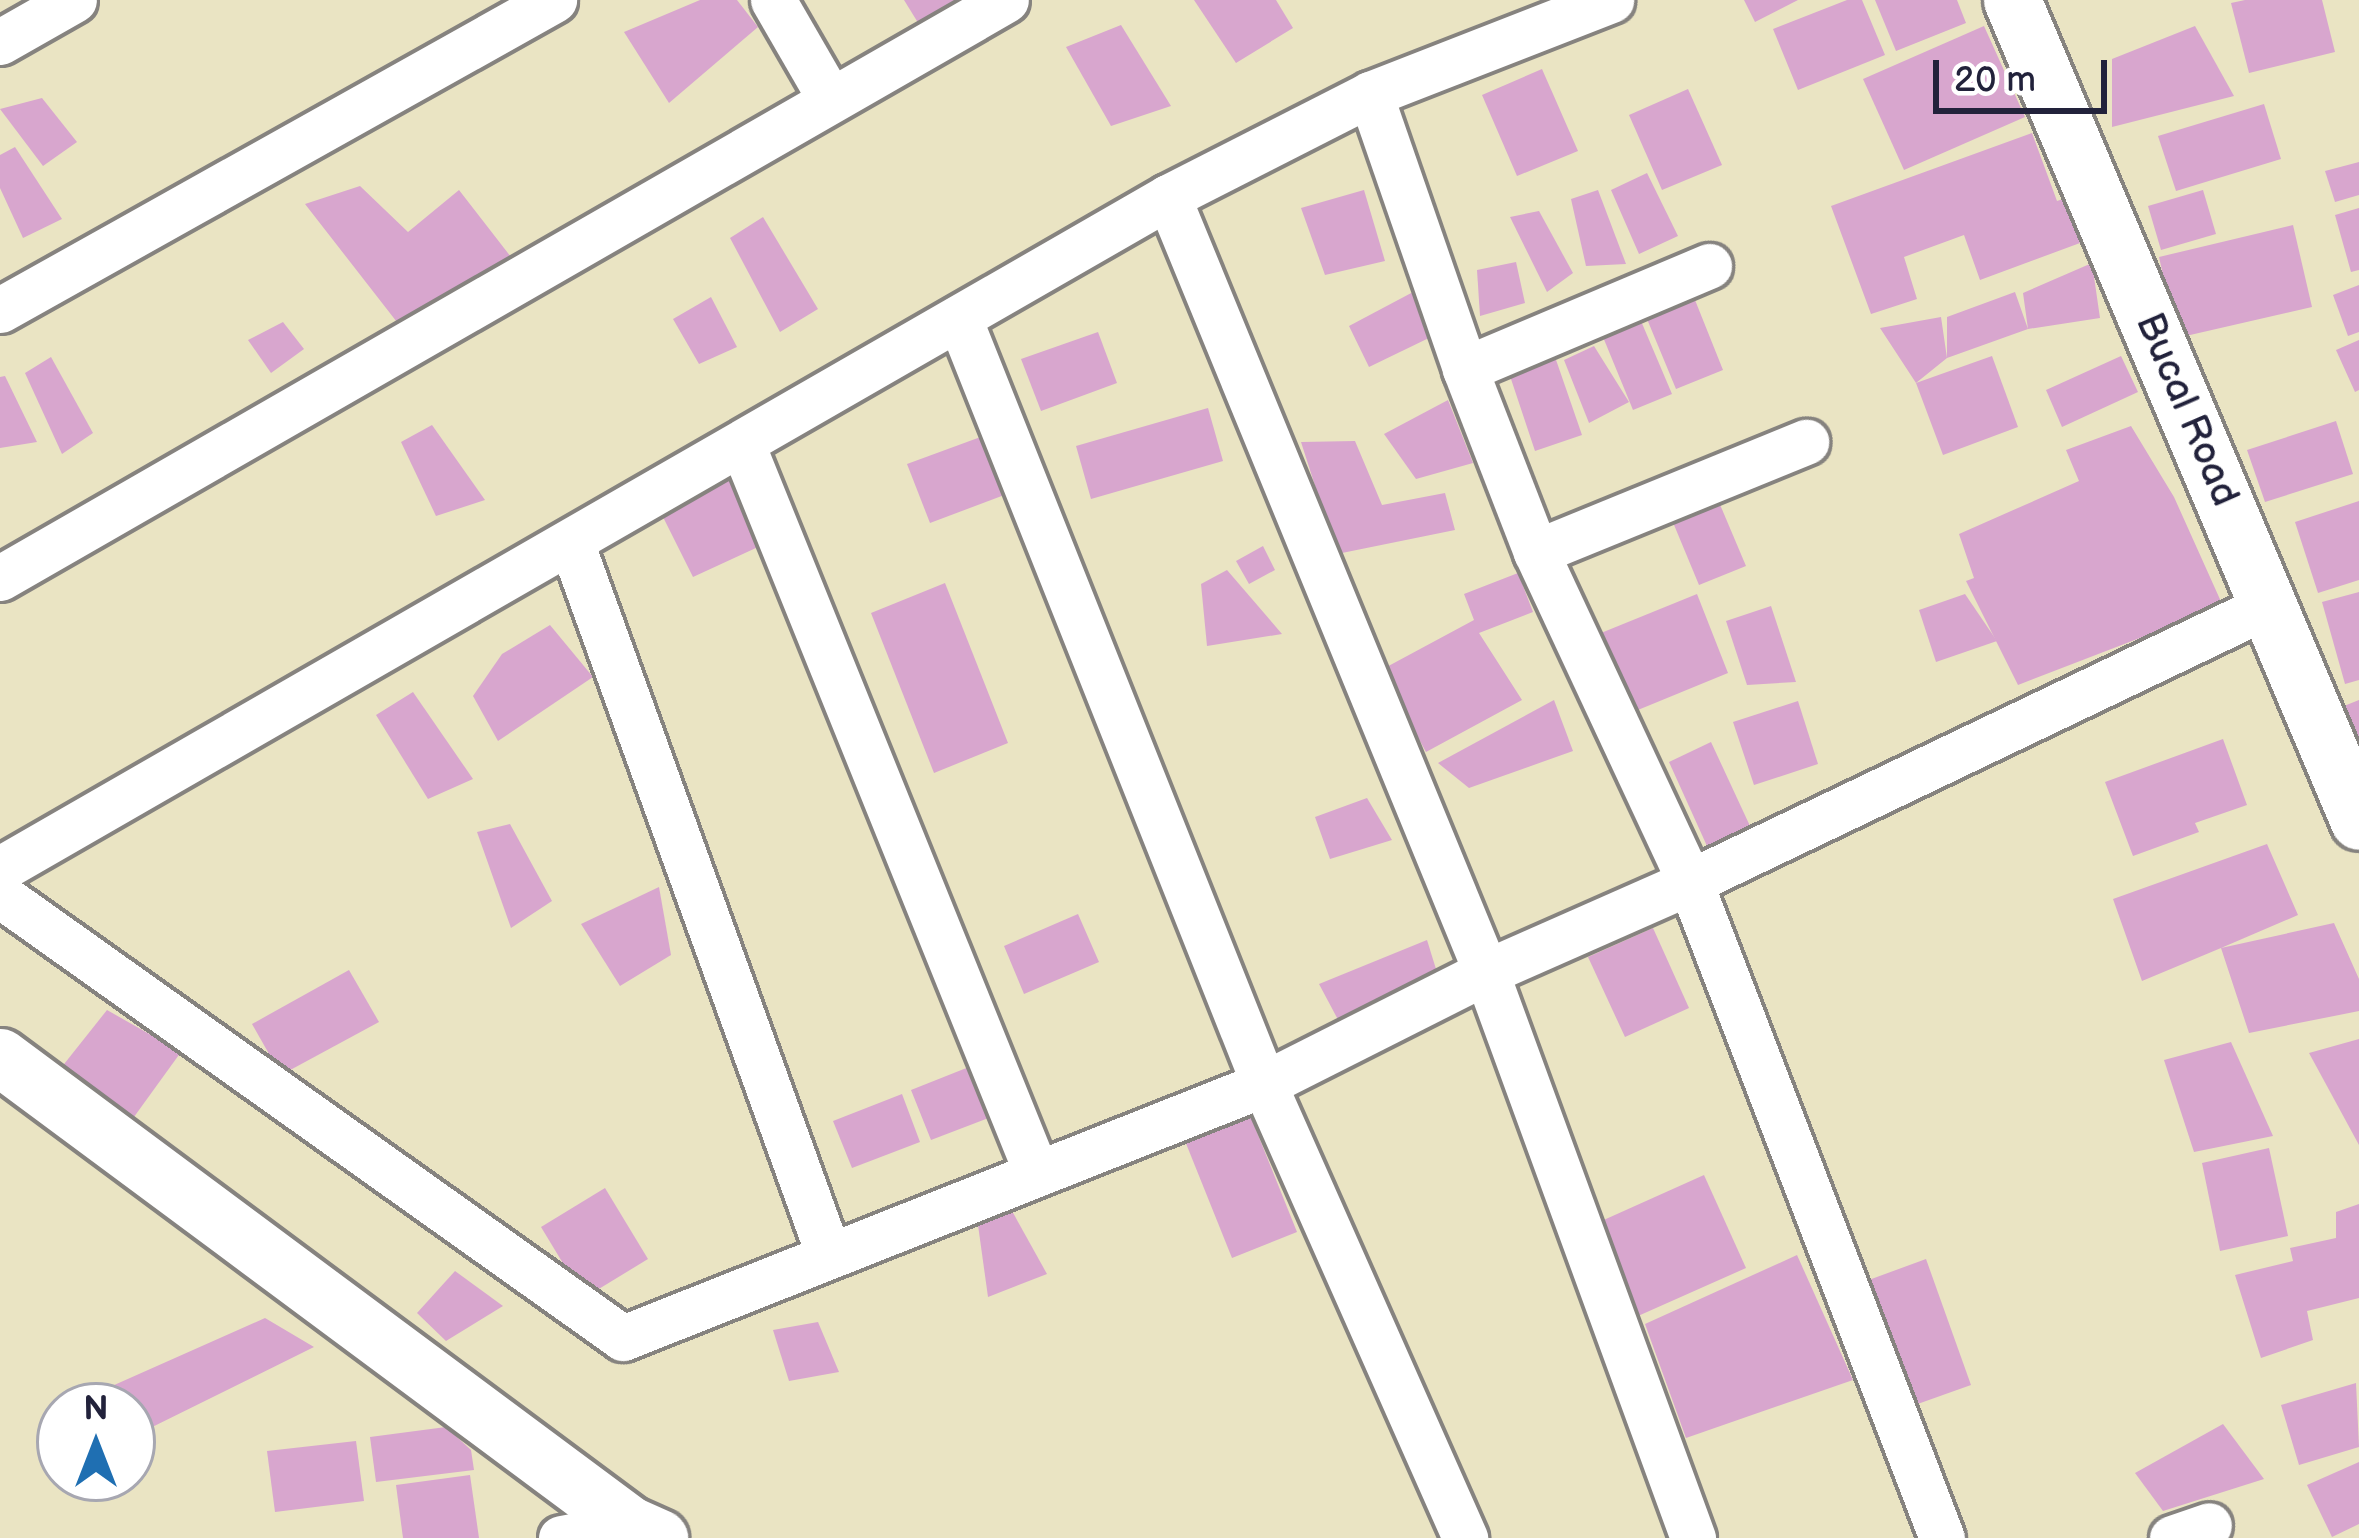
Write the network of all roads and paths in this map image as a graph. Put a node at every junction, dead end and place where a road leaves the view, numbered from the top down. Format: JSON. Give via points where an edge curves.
{"nodes":[{"id":1,"x":74,"y":0,"type":"edge"},
{"id":2,"x":554,"y":0,"type":"edge"},
{"id":3,"x":772,"y":0,"type":"edge"},
{"id":4,"x":1006,"y":0,"type":"edge"},
{"id":5,"x":1611,"y":0,"type":"edge"},
{"id":6,"x":2012,"y":0,"type":"edge"},
{"id":7,"x":0,"y":42,"type":"edge"},
{"id":8,"x":1370,"y":94,"type":"junction"},
{"id":9,"x":829,"y":98,"type":"junction"},
{"id":10,"x":1168,"y":197,"type":"junction"},
{"id":11,"x":1709,"y":266,"type":"dead end"},
{"id":12,"x":0,"y":310,"type":"edge"},
{"id":13,"x":958,"y":318,"type":"junction"},
{"id":14,"x":1465,"y":369,"type":"junction"},
{"id":15,"x":1806,"y":442,"type":"dead end"},
{"id":16,"x":742,"y":444,"type":"junction"},
{"id":17,"x":572,"y":542,"type":"junction"},
{"id":18,"x":1536,"y":552,"type":"junction"},
{"id":19,"x":0,"y":578,"type":"edge"},
{"id":20,"x":2269,"y":605,"type":"junction"},
{"id":21,"x":2359,"y":821,"type":"edge"},
{"id":22,"x":0,"y":868,"type":"edge"},
{"id":23,"x":1690,"y":882,"type":"junction"},
{"id":24,"x":0,"y":895,"type":"edge"},
{"id":25,"x":1486,"y":972,"type":"junction"},
{"id":26,"x":8,"y":1074,"type":"edge"},
{"id":27,"x":1264,"y":1084,"type":"junction"},
{"id":28,"x":1037,"y":1174,"type":"junction"},
{"id":29,"x":829,"y":1256,"type":"junction"},
{"id":30,"x":645,"y":1532,"type":"edge"},
{"id":31,"x":561,"y":1538,"type":"edge"},
{"id":32,"x":1465,"y":1538,"type":"edge"},
{"id":33,"x":1693,"y":1538,"type":"edge"},
{"id":34,"x":1942,"y":1538,"type":"edge"}],
"edges":[{"from":1,"to":7,"type":"street"},
{"from":2,"to":12,"type":"street"},
{"from":3,"to":9,"type":"street"},
{"from":4,"to":9,"type":"street"},
{"from":5,"to":8,"type":"street"},
{"from":6,"to":20,"type":"street","name":"Bucal Road"},
{"from":8,"to":10,"type":"street"},
{"from":8,"to":14,"type":"street"},
{"from":9,"to":19,"type":"street"},
{"from":10,"to":13,"type":"street"},
{"from":10,"to":25,"type":"street"},
{"from":11,"to":14,"type":"street"},
{"from":13,"to":16,"type":"street"},
{"from":13,"to":27,"type":"street"},
{"from":14,"to":18,"type":"street"},
{"from":15,"to":18,"type":"street"},
{"from":16,"to":17,"type":"street"},
{"from":16,"to":28,"type":"street"},
{"from":17,"to":22,"type":"street"},
{"from":17,"to":29,"type":"street"},
{"from":18,"to":23,"type":"street"},
{"from":20,"to":21,"type":"street","name":"Bucal Road"},
{"from":20,"to":23,"type":"street"},
{"from":23,"to":25,"type":"street"},
{"from":23,"to":34,"type":"street"},
{"from":24,"to":29,"type":"street","via":[[623,1338]]},
{"from":25,"to":27,"type":"street"},
{"from":25,"to":33,"type":"street"},
{"from":26,"to":30,"type":"street"},
{"from":27,"to":28,"type":"street"},
{"from":27,"to":32,"type":"street"},
{"from":28,"to":29,"type":"street"},
{"from":30,"to":31,"type":"street"}]}
